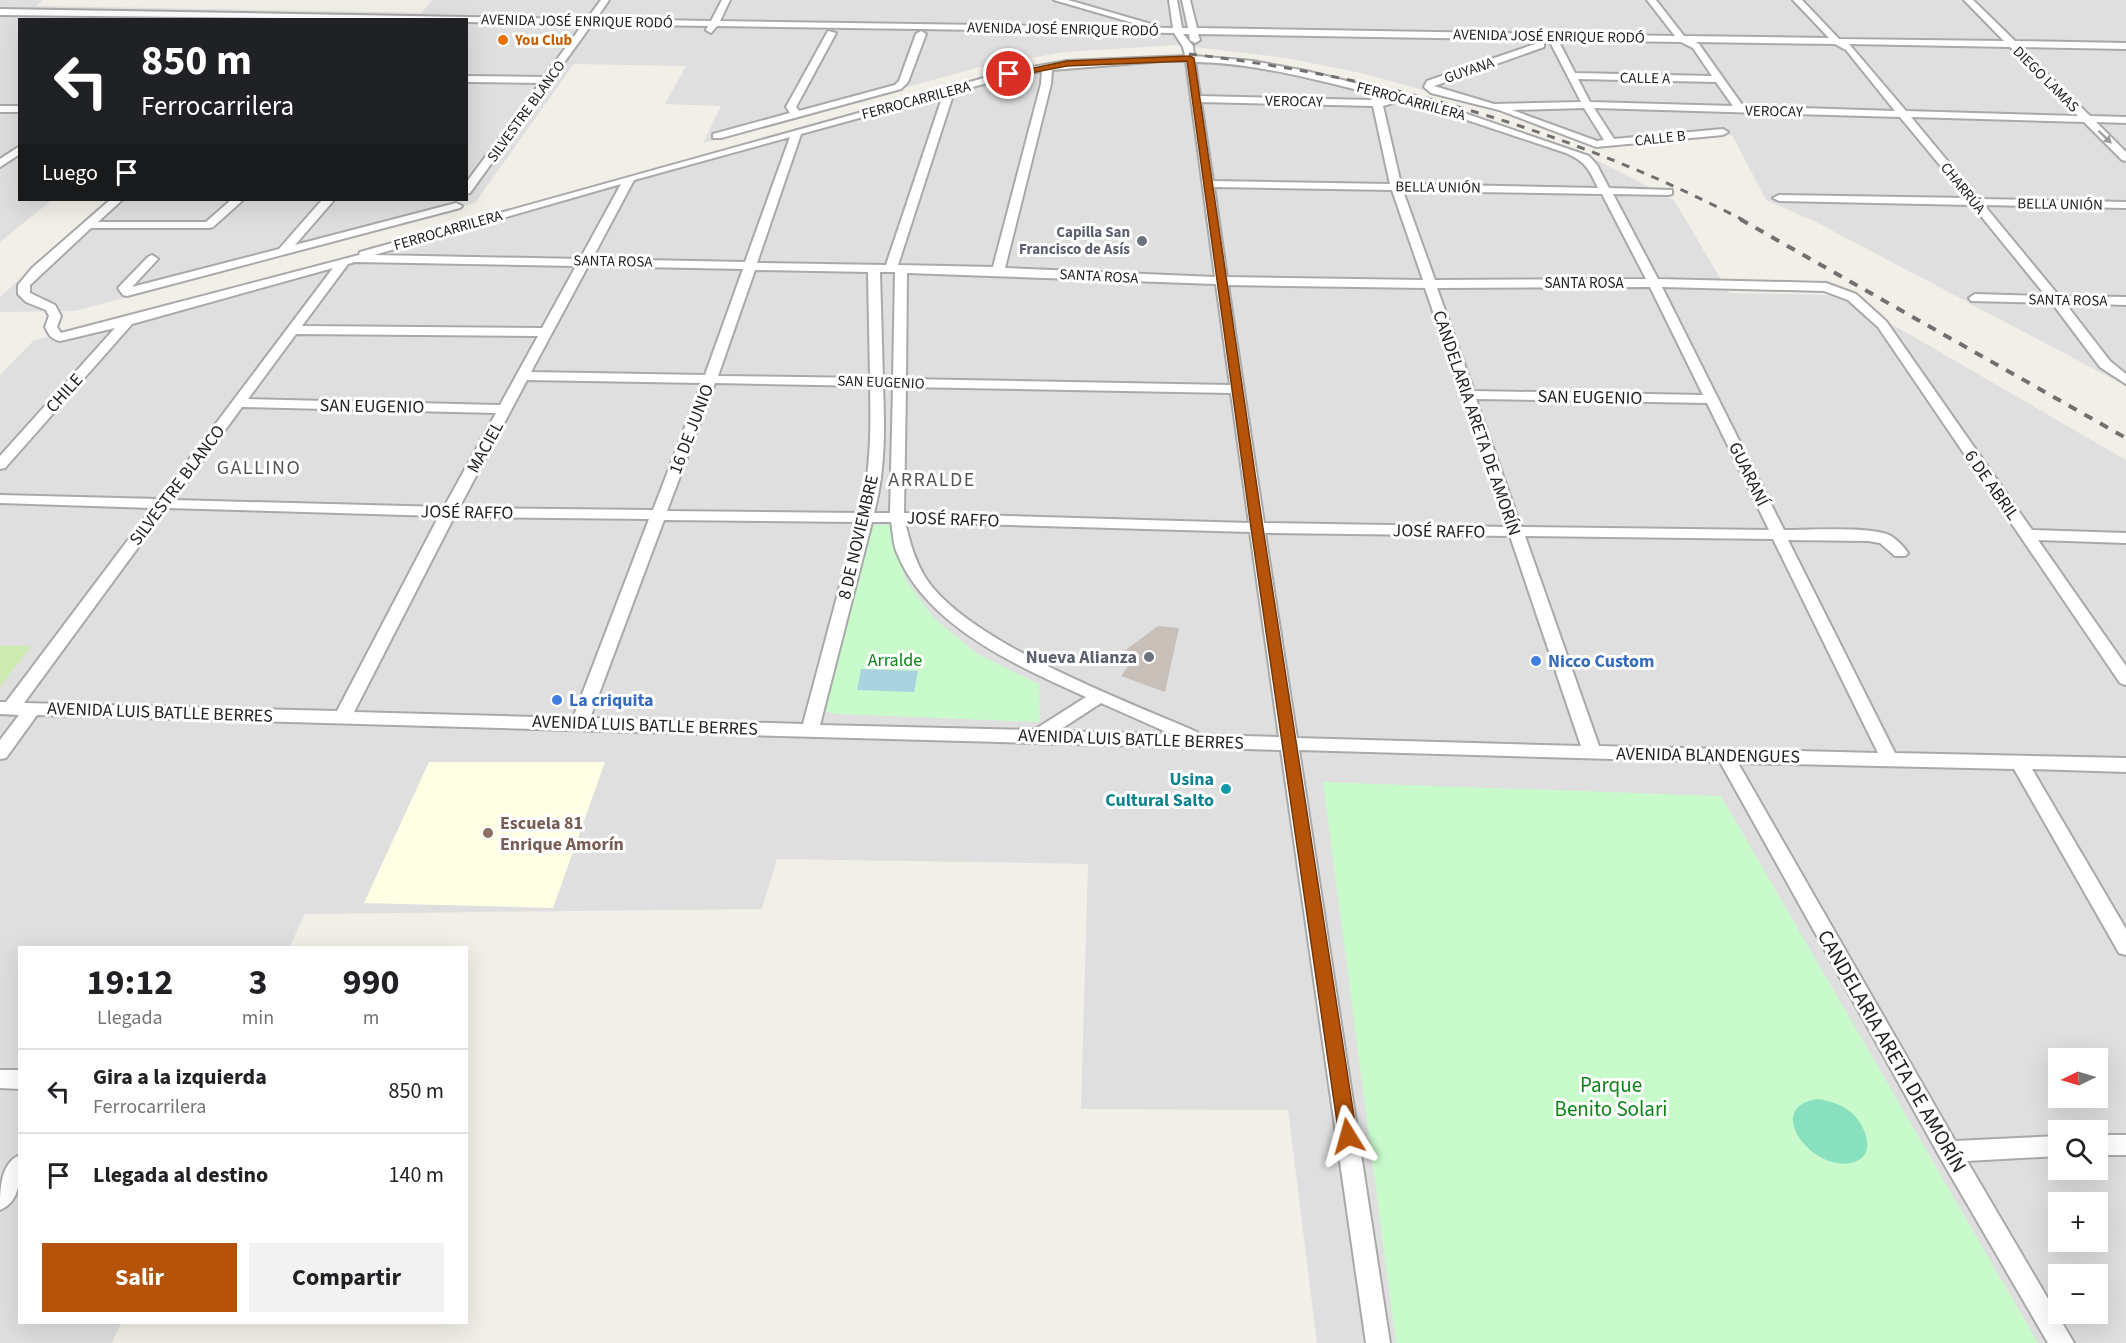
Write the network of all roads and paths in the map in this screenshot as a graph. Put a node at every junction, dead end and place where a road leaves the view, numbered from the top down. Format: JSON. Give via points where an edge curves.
{"nodes":[{"id":1,"x":605,"y":0,"type":"edge"},
{"id":2,"x":726,"y":0,"type":"edge"},
{"id":3,"x":1058,"y":0,"type":"edge"},
{"id":4,"x":1077,"y":0,"type":"edge"},
{"id":5,"x":1173,"y":0,"type":"edge"},
{"id":6,"x":1186,"y":0,"type":"edge"},
{"id":7,"x":1651,"y":0,"type":"edge"},
{"id":8,"x":1797,"y":0,"type":"edge"},
{"id":9,"x":1968,"y":0,"type":"edge"},
{"id":10,"x":0,"y":12,"type":"edge"},
{"id":11,"x":101,"y":16,"type":"edge"},
{"id":12,"x":252,"y":18,"type":"edge"},
{"id":13,"x":0,"y":19,"type":"edge"},
{"id":14,"x":18,"y":19,"type":"edge"},
{"id":15,"x":468,"y":21,"type":"edge"},
{"id":16,"x":588,"y":25,"type":"junction"},
{"id":17,"x":468,"y":27,"type":"edge"},
{"id":18,"x":713,"y":27,"type":"junction"},
{"id":19,"x":831,"y":33,"type":"junction"},
{"id":20,"x":921,"y":34,"type":"junction"},
{"id":21,"x":1183,"y":38,"type":"junction"},
{"id":22,"x":1681,"y":38,"type":"junction"},
{"id":23,"x":1554,"y":41,"type":"junction"},
{"id":24,"x":1836,"y":41,"type":"junction"},
{"id":25,"x":2010,"y":43,"type":"junction"},
{"id":26,"x":1541,"y":45,"type":"junction"},
{"id":27,"x":1696,"y":46,"type":"junction"},
{"id":28,"x":2126,"y":46,"type":"edge"},
{"id":29,"x":1849,"y":48,"type":"junction"},
{"id":30,"x":2019,"y":51,"type":"junction"},
{"id":31,"x":2126,"y":53,"type":"edge"},
{"id":32,"x":1047,"y":66,"type":"junction"},
{"id":33,"x":1571,"y":76,"type":"junction"},
{"id":34,"x":468,"y":79,"type":"edge"},
{"id":35,"x":1719,"y":79,"type":"junction"},
{"id":36,"x":549,"y":80,"type":"junction"},
{"id":37,"x":1430,"y":83,"type":"joint"},
{"id":38,"x":950,"y":90,"type":"junction"},
{"id":39,"x":1375,"y":91,"type":"junction"},
{"id":40,"x":1196,"y":99,"type":"junction"},
{"id":41,"x":1379,"y":103,"type":"junction"},
{"id":42,"x":1428,"y":104,"type":"junction"},
{"id":43,"x":1587,"y":105,"type":"junction"},
{"id":44,"x":1494,"y":107,"type":"junction"},
{"id":45,"x":0,"y":109,"type":"edge"},
{"id":46,"x":18,"y":109,"type":"edge"},
{"id":47,"x":1741,"y":110,"type":"junction"},
{"id":48,"x":1904,"y":114,"type":"junction"},
{"id":49,"x":797,"y":115,"type":"junction"},
{"id":50,"x":2086,"y":119,"type":"junction"},
{"id":51,"x":2126,"y":120,"type":"edge"},
{"id":52,"x":797,"y":132,"type":"junction"},
{"id":53,"x":1723,"y":132,"type":"dead end"},
{"id":54,"x":717,"y":136,"type":"dead end"},
{"id":55,"x":1611,"y":143,"type":"junction"},
{"id":56,"x":18,"y":150,"type":"edge"},
{"id":57,"x":2126,"y":158,"type":"edge"},
{"id":58,"x":0,"y":164,"type":"edge"},
{"id":59,"x":630,"y":178,"type":"junction"},
{"id":60,"x":1208,"y":184,"type":"junction"},
{"id":61,"x":1396,"y":186,"type":"junction"},
{"id":62,"x":468,"y":188,"type":"edge"},
{"id":63,"x":1607,"y":190,"type":"junction"},
{"id":64,"x":1668,"y":192,"type":"dead end"},
{"id":65,"x":1779,"y":198,"type":"dead end"},
{"id":66,"x":115,"y":201,"type":"edge"},
{"id":67,"x":236,"y":201,"type":"edge"},
{"id":68,"x":326,"y":201,"type":"edge"},
{"id":69,"x":458,"y":202,"type":"edge"},
{"id":70,"x":1975,"y":203,"type":"junction"},
{"id":71,"x":2126,"y":205,"type":"edge"},
{"id":72,"x":87,"y":225,"type":"junction"},
{"id":73,"x":439,"y":232,"type":"junction"},
{"id":74,"x":283,"y":251,"type":"junction"},
{"id":75,"x":152,"y":259,"type":"dead end"},
{"id":76,"x":349,"y":259,"type":"junction"},
{"id":77,"x":416,"y":259,"type":"junction"},
{"id":78,"x":585,"y":261,"type":"junction"},
{"id":79,"x":751,"y":264,"type":"junction"},
{"id":80,"x":874,"y":268,"type":"junction"},
{"id":81,"x":896,"y":269,"type":"junction"},
{"id":82,"x":998,"y":271,"type":"junction"},
{"id":83,"x":1222,"y":281,"type":"junction"},
{"id":84,"x":1654,"y":283,"type":"junction"},
{"id":85,"x":1429,"y":284,"type":"junction"},
{"id":86,"x":1852,"y":297,"type":"joint"},
{"id":87,"x":1975,"y":298,"type":"dead end"},
{"id":88,"x":2056,"y":300,"type":"junction"},
{"id":89,"x":2126,"y":301,"type":"edge"},
{"id":90,"x":129,"y":321,"type":"junction"},
{"id":91,"x":293,"y":330,"type":"junction"},
{"id":92,"x":548,"y":332,"type":"junction"},
{"id":93,"x":524,"y":376,"type":"junction"},
{"id":94,"x":711,"y":377,"type":"junction"},
{"id":95,"x":2126,"y":380,"type":"edge"},
{"id":96,"x":878,"y":382,"type":"junction"},
{"id":97,"x":899,"y":383,"type":"junction"},
{"id":98,"x":1237,"y":389,"type":"junction"},
{"id":99,"x":1468,"y":395,"type":"junction"},
{"id":100,"x":1712,"y":399,"type":"junction"},
{"id":101,"x":238,"y":404,"type":"junction"},
{"id":102,"x":506,"y":409,"type":"junction"},
{"id":103,"x":0,"y":465,"type":"edge"},
{"id":104,"x":0,"y":499,"type":"edge"},
{"id":105,"x":162,"y":504,"type":"junction"},
{"id":106,"x":449,"y":512,"type":"junction"},
{"id":107,"x":658,"y":514,"type":"junction"},
{"id":108,"x":897,"y":517,"type":"junction"},
{"id":109,"x":865,"y":518,"type":"junction"},
{"id":110,"x":1257,"y":528,"type":"junction"},
{"id":111,"x":1514,"y":532,"type":"junction"},
{"id":112,"x":1778,"y":535,"type":"junction"},
{"id":113,"x":2027,"y":536,"type":"junction"},
{"id":114,"x":2126,"y":538,"type":"edge"},
{"id":115,"x":1900,"y":553,"type":"dead end"},
{"id":116,"x":2126,"y":679,"type":"edge"},
{"id":117,"x":1100,"y":696,"type":"junction"},
{"id":118,"x":5,"y":708,"type":"edge"},
{"id":119,"x":32,"y":709,"type":"junction"},
{"id":120,"x":342,"y":717,"type":"junction"},
{"id":121,"x":579,"y":724,"type":"junction"},
{"id":122,"x":810,"y":730,"type":"junction"},
{"id":123,"x":1037,"y":736,"type":"junction"},
{"id":124,"x":1200,"y":740,"type":"junction"},
{"id":125,"x":1291,"y":744,"type":"junction"},
{"id":126,"x":1592,"y":752,"type":"junction"},
{"id":127,"x":0,"y":753,"type":"edge"},
{"id":128,"x":1725,"y":756,"type":"junction"},
{"id":129,"x":1888,"y":758,"type":"junction"},
{"id":130,"x":2018,"y":761,"type":"junction"},
{"id":131,"x":2126,"y":765,"type":"edge"},
{"id":132,"x":2126,"y":947,"type":"edge"},
{"id":133,"x":0,"y":1079,"type":"edge"},
{"id":134,"x":18,"y":1080,"type":"edge"},
{"id":135,"x":2108,"y":1145,"type":"edge"},
{"id":136,"x":2126,"y":1145,"type":"edge"},
{"id":137,"x":2048,"y":1147,"type":"edge"},
{"id":138,"x":1949,"y":1152,"type":"junction"},
{"id":139,"x":18,"y":1168,"type":"edge"},
{"id":140,"x":0,"y":1199,"type":"edge"},
{"id":141,"x":1378,"y":1343,"type":"edge"},
{"id":142,"x":2062,"y":1343,"type":"edge"}],
"edges":[{"from":1,"to":16,"type":"street","name":"SILVESTRE BLANCO"},
{"from":2,"to":18,"type":"street"},
{"from":3,"to":21,"type":"street"},
{"from":4,"to":21,"type":"street"},
{"from":5,"to":21,"type":"street"},
{"from":6,"to":21,"type":"street"},
{"from":7,"to":22,"type":"street"},
{"from":8,"to":24,"type":"street","name":"CHARRÚA"},
{"from":9,"to":25,"type":"street","name":"DIEGO LAMAS"},
{"from":10,"to":11,"type":"street","name":"AVENIDA JOSÉ ENRIQUE RODÓ"},
{"from":11,"to":12,"type":"street","name":"AVENIDA JOSÉ ENRIQUE RODÓ"},
{"from":13,"to":14,"type":"street"},
{"from":15,"to":16,"type":"street","name":"AVENIDA JOSÉ ENRIQUE RODÓ"},
{"from":16,"to":17,"type":"street","name":"AVENIDA JOSÉ ENRIQUE RODÓ"},
{"from":16,"to":18,"type":"street","name":"AVENIDA JOSÉ ENRIQUE RODÓ"},
{"from":16,"to":36,"type":"street","name":"SILVESTRE BLANCO"},
{"from":18,"to":19,"type":"street","name":"AVENIDA JOSÉ ENRIQUE RODÓ"},
{"from":18,"to":21,"type":"street","name":"AVENIDA JOSÉ ENRIQUE RODÓ"},
{"from":19,"to":20,"type":"street","name":"AVENIDA JOSÉ ENRIQUE RODÓ"},
{"from":19,"to":49,"type":"street","via":[[791,107]]},
{"from":20,"to":21,"type":"street","name":"AVENIDA JOSÉ ENRIQUE RODÓ"},
{"from":20,"to":49,"type":"street","via":[[898,87]]},
{"from":21,"to":23,"type":"street","name":"AVENIDA JOSÉ ENRIQUE RODÓ"},
{"from":21,"to":26,"type":"street","name":"AVENIDA JOSÉ ENRIQUE RODÓ"},
{"from":21,"to":32,"type":"street","name":"FERROCARRILERA"},
{"from":21,"to":39,"type":"street","name":"FERROCARRILERA","via":[[1253,64]]},
{"from":21,"to":40,"type":"street"},
{"from":22,"to":23,"type":"street","name":"AVENIDA JOSÉ ENRIQUE RODÓ"},
{"from":22,"to":24,"type":"street","name":"AVENIDA JOSÉ ENRIQUE RODÓ"},
{"from":22,"to":27,"type":"street"},
{"from":23,"to":26,"type":"street","name":"AVENIDA JOSÉ ENRIQUE RODÓ"},
{"from":23,"to":27,"type":"street","name":"AVENIDA JOSÉ ENRIQUE RODÓ"},
{"from":23,"to":33,"type":"street"},
{"from":24,"to":25,"type":"street","name":"AVENIDA JOSÉ ENRIQUE RODÓ"},
{"from":24,"to":29,"type":"street","name":"CHARRÚA"},
{"from":25,"to":28,"type":"street","name":"AVENIDA JOSÉ ENRIQUE RODÓ"},
{"from":25,"to":30,"type":"street","name":"DIEGO LAMAS"},
{"from":26,"to":37,"type":"street","name":"GUYANA"},
{"from":27,"to":29,"type":"street","name":"AVENIDA JOSÉ ENRIQUE RODÓ"},
{"from":27,"to":35,"type":"street"},
{"from":29,"to":30,"type":"street","name":"AVENIDA JOSÉ ENRIQUE RODÓ"},
{"from":29,"to":48,"type":"street","name":"CHARRÚA"},
{"from":30,"to":31,"type":"street","name":"AVENIDA JOSÉ ENRIQUE RODÓ"},
{"from":30,"to":50,"type":"street","name":"DIEGO LAMAS"},
{"from":32,"to":38,"type":"street","name":"FERROCARRILERA"},
{"from":32,"to":82,"type":"street","via":[[1046,84]]},
{"from":33,"to":35,"type":"street","name":"CALLE A"},
{"from":33,"to":43,"type":"street"},
{"from":34,"to":36,"type":"street"},
{"from":35,"to":47,"type":"street"},
{"from":36,"to":62,"type":"street","name":"SILVESTRE BLANCO"},
{"from":37,"to":44,"type":"street","name":"VEROCAY","via":[[1434,91]]},
{"from":38,"to":52,"type":"street","name":"FERROCARRILERA"},
{"from":38,"to":81,"type":"street","name":"8 DE NOVIEMBRE"},
{"from":39,"to":41,"type":"street","name":"CANDELARIA ARETA DE AMORÍN"},
{"from":39,"to":42,"type":"street","name":"FERROCARRILERA"},
{"from":40,"to":41,"type":"street","name":"VEROCAY"},
{"from":40,"to":60,"type":"street"},
{"from":41,"to":42,"type":"street","name":"VEROCAY"},
{"from":41,"to":61,"type":"street","name":"CANDELARIA ARETA DE AMORÍN"},
{"from":42,"to":63,"type":"street","name":"FERROCARRILERA","via":[[1585,158]]},
{"from":43,"to":44,"type":"street","name":"VEROCAY"},
{"from":43,"to":47,"type":"street","name":"VEROCAY"},
{"from":43,"to":55,"type":"street"},
{"from":44,"to":55,"type":"street","name":"CALLE B","via":[[1596,144]]},
{"from":45,"to":46,"type":"street"},
{"from":47,"to":48,"type":"street","name":"VEROCAY"},
{"from":48,"to":50,"type":"street","name":"VEROCAY"},
{"from":48,"to":70,"type":"street","name":"CHARRÚA"},
{"from":49,"to":54,"type":"street"},
{"from":50,"to":51,"type":"street","name":"VEROCAY"},
{"from":50,"to":57,"type":"street","name":"DIEGO LAMAS","one_way":true},
{"from":52,"to":59,"type":"street","name":"FERROCARRILERA"},
{"from":52,"to":79,"type":"street","name":"16 DE JUNIO"},
{"from":53,"to":55,"type":"street","name":"CALLE B"},
{"from":56,"to":58,"type":"street"},
{"from":59,"to":73,"type":"street","name":"FERROCARRILERA"},
{"from":59,"to":78,"type":"street","name":"MACIEL"},
{"from":60,"to":61,"type":"street","name":"BELLA UNIÓN"},
{"from":60,"to":83,"type":"street"},
{"from":61,"to":63,"type":"street","name":"BELLA UNIÓN"},
{"from":61,"to":85,"type":"street","name":"CANDELARIA ARETA DE AMORÍN"},
{"from":63,"to":64,"type":"street","name":"BELLA UNIÓN"},
{"from":63,"to":84,"type":"street","name":"GUARANÍ"},
{"from":65,"to":70,"type":"street","name":"BELLA UNIÓN"},
{"from":66,"to":72,"type":"street"},
{"from":67,"to":72,"type":"street","via":[[209,225]]},
{"from":68,"to":74,"type":"street"},
{"from":69,"to":73,"type":"street"},
{"from":69,"to":74,"type":"street"},
{"from":70,"to":71,"type":"street","name":"BELLA UNIÓN"},
{"from":70,"to":88,"type":"street","name":"CHARRÚA"},
{"from":72,"to":90,"type":"street","name":"FERROCARRILERA","via":[[36,271],[24,285],[24,294],[51,308],[55,316],[51,327],[60,337]]},
{"from":73,"to":76,"type":"street","name":"FERROCARRILERA"},
{"from":73,"to":77,"type":"street"},
{"from":74,"to":75,"type":"street","via":[[127,292],[124,288]]},
{"from":76,"to":77,"type":"street","name":"SANTA ROSA"},
{"from":76,"to":90,"type":"street","name":"FERROCARRILERA"},
{"from":76,"to":91,"type":"street","name":"SILVESTRE BLANCO"},
{"from":77,"to":78,"type":"street","name":"SANTA ROSA"},
{"from":78,"to":79,"type":"street","name":"SANTA ROSA"},
{"from":78,"to":92,"type":"street","name":"MACIEL"},
{"from":79,"to":80,"type":"street","name":"SANTA ROSA"},
{"from":79,"to":94,"type":"street","name":"16 DE JUNIO"},
{"from":80,"to":81,"type":"street","name":"SANTA ROSA"},
{"from":80,"to":96,"type":"street","name":"8 DE NOVIEMBRE"},
{"from":81,"to":82,"type":"street","name":"SANTA ROSA"},
{"from":81,"to":97,"type":"street","name":"8 DE NOVIEMBRE"},
{"from":82,"to":83,"type":"street","name":"SANTA ROSA"},
{"from":83,"to":85,"type":"street","name":"SANTA ROSA"},
{"from":83,"to":98,"type":"street"},
{"from":84,"to":85,"type":"street","name":"SANTA ROSA"},
{"from":84,"to":86,"type":"street","name":"SANTA ROSA","via":[[1808,285]]},
{"from":84,"to":100,"type":"street","name":"GUARANÍ"},
{"from":85,"to":99,"type":"street","name":"CANDELARIA ARETA DE AMORÍN"},
{"from":86,"to":113,"type":"street","name":"6 DE ABRIL","via":[[1881,324]]},
{"from":87,"to":88,"type":"street","name":"SANTA ROSA"},
{"from":88,"to":89,"type":"street","name":"SANTA ROSA"},
{"from":88,"to":95,"type":"street","name":"CHARRÚA","via":[[2105,364]]},
{"from":90,"to":103,"type":"street","name":"CHILE"},
{"from":91,"to":92,"type":"street"},
{"from":91,"to":101,"type":"street","name":"SILVESTRE BLANCO"},
{"from":92,"to":93,"type":"street","name":"MACIEL"},
{"from":93,"to":94,"type":"street","name":"SAN EUGENIO"},
{"from":93,"to":102,"type":"street","name":"MACIEL"},
{"from":94,"to":96,"type":"street","name":"SAN EUGENIO"},
{"from":94,"to":107,"type":"street","name":"16 DE JUNIO"},
{"from":96,"to":97,"type":"street","name":"SAN EUGENIO"},
{"from":96,"to":109,"type":"street","name":"8 DE NOVIEMBRE","via":[[878,435]]},
{"from":97,"to":98,"type":"street","name":"SAN EUGENIO"},
{"from":97,"to":108,"type":"street","name":"8 DE NOVIEMBRE"},
{"from":98,"to":110,"type":"street"},
{"from":99,"to":100,"type":"street","name":"SAN EUGENIO"},
{"from":99,"to":111,"type":"street","name":"CANDELARIA ARETA DE AMORÍN"},
{"from":100,"to":112,"type":"street","name":"GUARANÍ"},
{"from":101,"to":102,"type":"street","name":"SAN EUGENIO"},
{"from":101,"to":105,"type":"street","name":"SILVESTRE BLANCO"},
{"from":102,"to":106,"type":"street","name":"MACIEL"},
{"from":104,"to":105,"type":"street","name":"JOSÉ RAFFO"},
{"from":105,"to":106,"type":"street","name":"JOSÉ RAFFO"},
{"from":105,"to":118,"type":"street","name":"SILVESTRE BLANCO"},
{"from":106,"to":107,"type":"street","name":"JOSÉ RAFFO"},
{"from":106,"to":120,"type":"street","name":"MACIEL"},
{"from":107,"to":109,"type":"street","name":"JOSÉ RAFFO"},
{"from":107,"to":121,"type":"street","name":"16 DE JUNIO"},
{"from":108,"to":109,"type":"street","name":"JOSÉ RAFFO"},
{"from":108,"to":110,"type":"street","name":"JOSÉ RAFFO"},
{"from":108,"to":117,"type":"street","name":"8 DE NOVIEMBRE","via":[[904,552],[920,582],[947,610],[995,645]]},
{"from":109,"to":122,"type":"street","name":"8 DE NOVIEMBRE"},
{"from":110,"to":111,"type":"street","name":"JOSÉ RAFFO"},
{"from":110,"to":125,"type":"street"},
{"from":111,"to":112,"type":"street","name":"JOSÉ RAFFO"},
{"from":111,"to":126,"type":"street","name":"CANDELARIA ARETA DE AMORÍN"},
{"from":112,"to":115,"type":"street","name":"JOSÉ RAFFO","via":[[1868,536],[1885,539]]},
{"from":112,"to":129,"type":"street","name":"GUARANÍ"},
{"from":113,"to":114,"type":"street"},
{"from":113,"to":116,"type":"street","name":"6 DE ABRIL"},
{"from":117,"to":123,"type":"street"},
{"from":117,"to":124,"type":"street","name":"8 DE NOVIEMBRE"},
{"from":118,"to":119,"type":"street","name":"AVENIDA LUIS BATLLE BERRES"},
{"from":119,"to":120,"type":"street","name":"AVENIDA LUIS BATLLE BERRES"},
{"from":119,"to":127,"type":"street"},
{"from":120,"to":121,"type":"street","name":"AVENIDA LUIS BATLLE BERRES"},
{"from":121,"to":122,"type":"street","name":"AVENIDA LUIS BATLLE BERRES"},
{"from":122,"to":123,"type":"street","name":"AVENIDA LUIS BATLLE BERRES"},
{"from":123,"to":124,"type":"street","name":"AVENIDA LUIS BATLLE BERRES"},
{"from":124,"to":125,"type":"street","name":"AVENIDA LUIS BATLLE BERRES"},
{"from":125,"to":126,"type":"street","name":"AVENIDA BLANDENGUES"},
{"from":125,"to":141,"type":"street"},
{"from":126,"to":128,"type":"street","name":"AVENIDA BLANDENGUES"},
{"from":128,"to":129,"type":"street","name":"AVENIDA BLANDENGUES"},
{"from":128,"to":138,"type":"street","name":"CANDELARIA ARETA DE AMORÍN"},
{"from":129,"to":130,"type":"street","name":"AVENIDA BLANDENGUES"},
{"from":130,"to":131,"type":"street","name":"AVENIDA BLANDENGUES"},
{"from":130,"to":132,"type":"street"},
{"from":133,"to":134,"type":"street"},
{"from":135,"to":136,"type":"street"},
{"from":137,"to":138,"type":"street"},
{"from":138,"to":142,"type":"street","name":"CANDELARIA ARETA DE AMORÍN"},
{"from":139,"to":140,"type":"street"}]}
